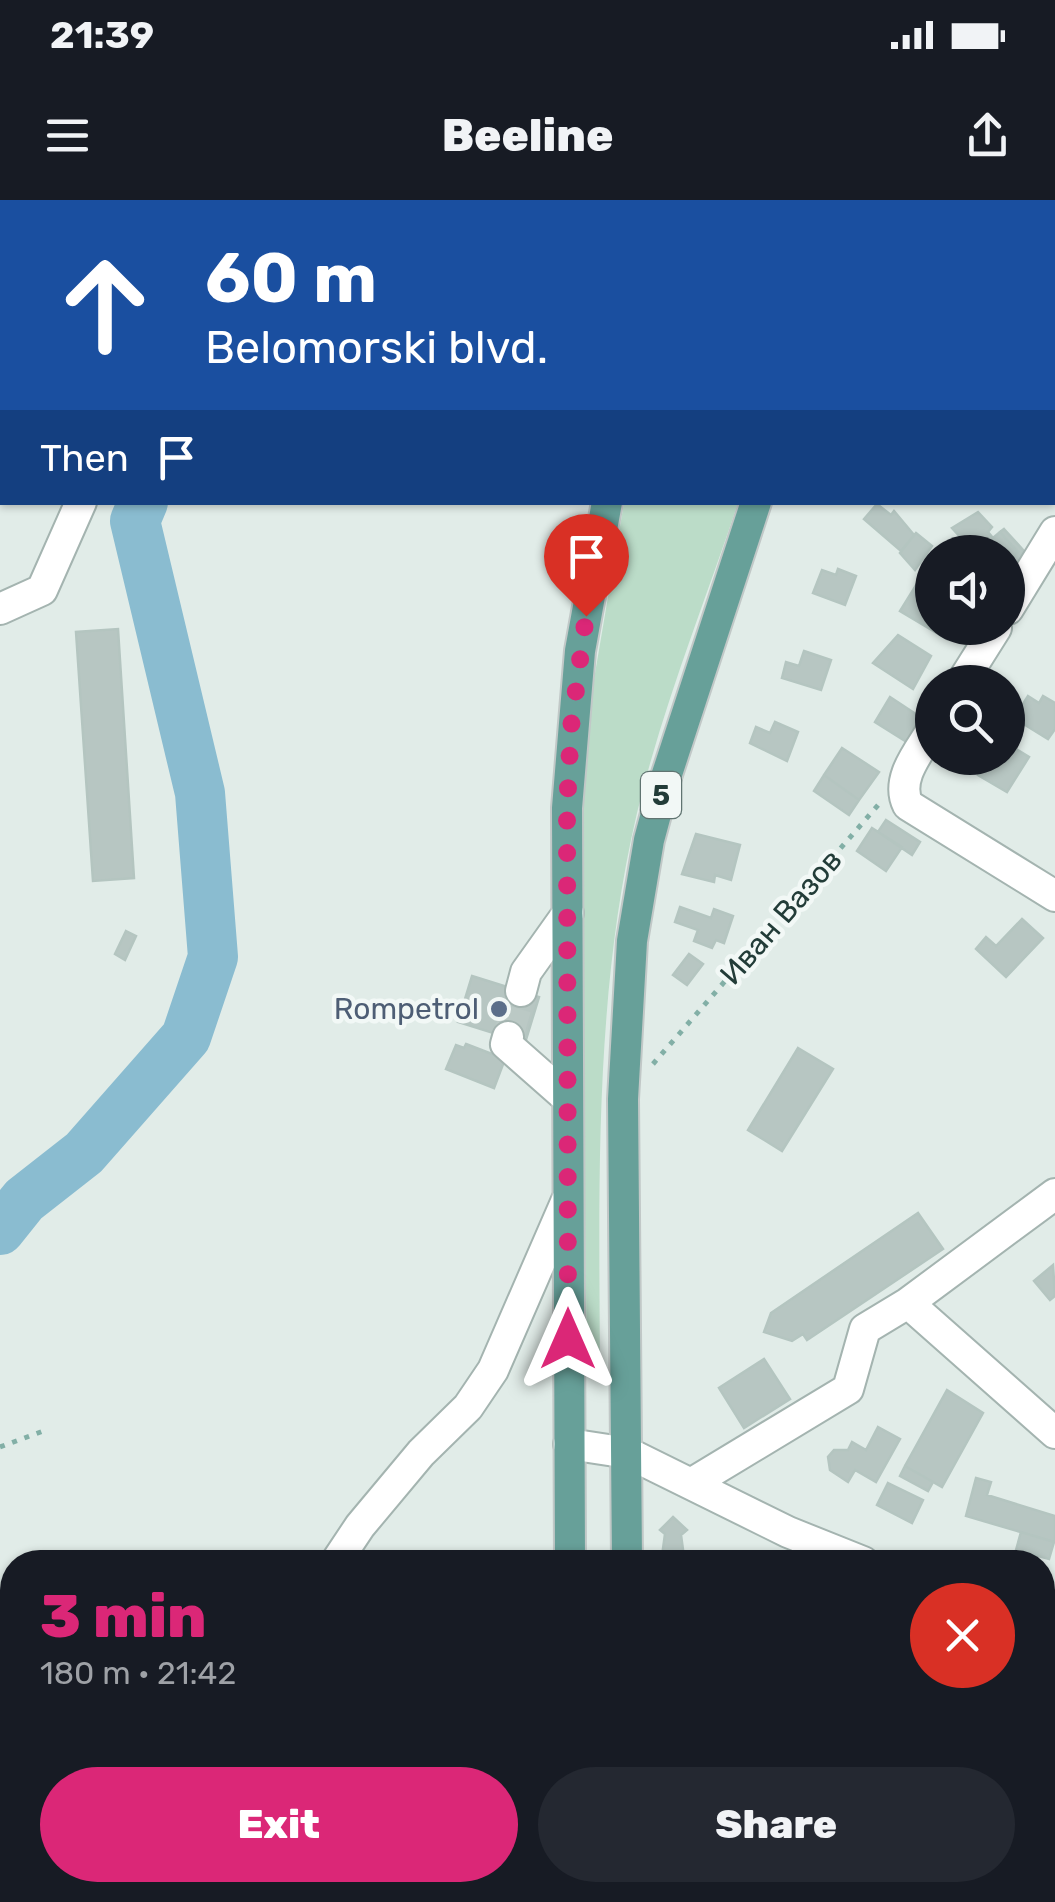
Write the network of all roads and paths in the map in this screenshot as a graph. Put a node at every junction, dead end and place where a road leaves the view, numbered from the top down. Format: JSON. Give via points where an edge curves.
{"nodes":[{"id":1,"x":80,"y":505,"type":"edge"},
{"id":2,"x":607,"y":505,"type":"edge"},
{"id":3,"x":755,"y":505,"type":"edge"},
{"id":4,"x":1055,"y":532,"type":"edge"},
{"id":5,"x":1025,"y":581,"type":"edge"},
{"id":6,"x":0,"y":609,"type":"edge"},
{"id":7,"x":915,"y":759,"type":"edge"},
{"id":8,"x":907,"y":772,"type":"junction"},
{"id":9,"x":1055,"y":896,"type":"edge"},
{"id":10,"x":568,"y":913,"type":"junction"},
{"id":11,"x":521,"y":991,"type":"tunnel mouth"},
{"id":12,"x":508,"y":1038,"type":"dead end"},
{"id":13,"x":565,"y":1096,"type":"junction"},
{"id":14,"x":622,"y":1099,"type":"junction"},
{"id":15,"x":1055,"y":1194,"type":"edge"},
{"id":16,"x":568,"y":1200,"type":"junction"},
{"id":17,"x":908,"y":1303,"type":"junction"},
{"id":18,"x":46,"y":1430,"type":"dead end"},
{"id":19,"x":1055,"y":1433,"type":"edge"},
{"id":20,"x":570,"y":1444,"type":"junction"},
{"id":21,"x":0,"y":1447,"type":"edge"},
{"id":22,"x":628,"y":1452,"type":"junction"},
{"id":23,"x":694,"y":1482,"type":"junction"},
{"id":24,"x":344,"y":1550,"type":"edge"},
{"id":25,"x":570,"y":1550,"type":"edge"},
{"id":26,"x":626,"y":1550,"type":"edge"},
{"id":27,"x":833,"y":1550,"type":"edge"}],
"edges":[{"from":1,"to":6,"type":"street","via":[[42,590]]},
{"from":2,"to":10,"type":"main road","via":[[571,727]]},
{"from":3,"to":14,"type":"main road","number":"5","via":[[649,840],[628,980]]},
{"from":4,"to":5,"type":"street"},
{"from":7,"to":8,"type":"street"},
{"from":8,"to":9,"type":"street","via":[[903,793],[913,811]]},
{"from":8,"to":14,"type":"path","name":"Иван Вазов"},
{"from":10,"to":11,"type":"street","via":[[526,972]]},
{"from":10,"to":13,"type":"main road"},
{"from":12,"to":13,"type":"street","via":[[506,1044]]},
{"from":13,"to":16,"type":"main road"},
{"from":14,"to":22,"type":"main road","number":"5"},
{"from":15,"to":17,"type":"street"},
{"from":16,"to":20,"type":"main road"},
{"from":16,"to":24,"type":"street","via":[[493,1370]]},
{"from":17,"to":19,"type":"street"},
{"from":17,"to":23,"type":"street","via":[[865,1329],[848,1389]]},
{"from":18,"to":21,"type":"path"},
{"from":20,"to":22,"type":"street"},
{"from":20,"to":25,"type":"main road"},
{"from":22,"to":23,"type":"street"},
{"from":22,"to":26,"type":"main road","number":"5"},
{"from":23,"to":27,"type":"street"}]}
